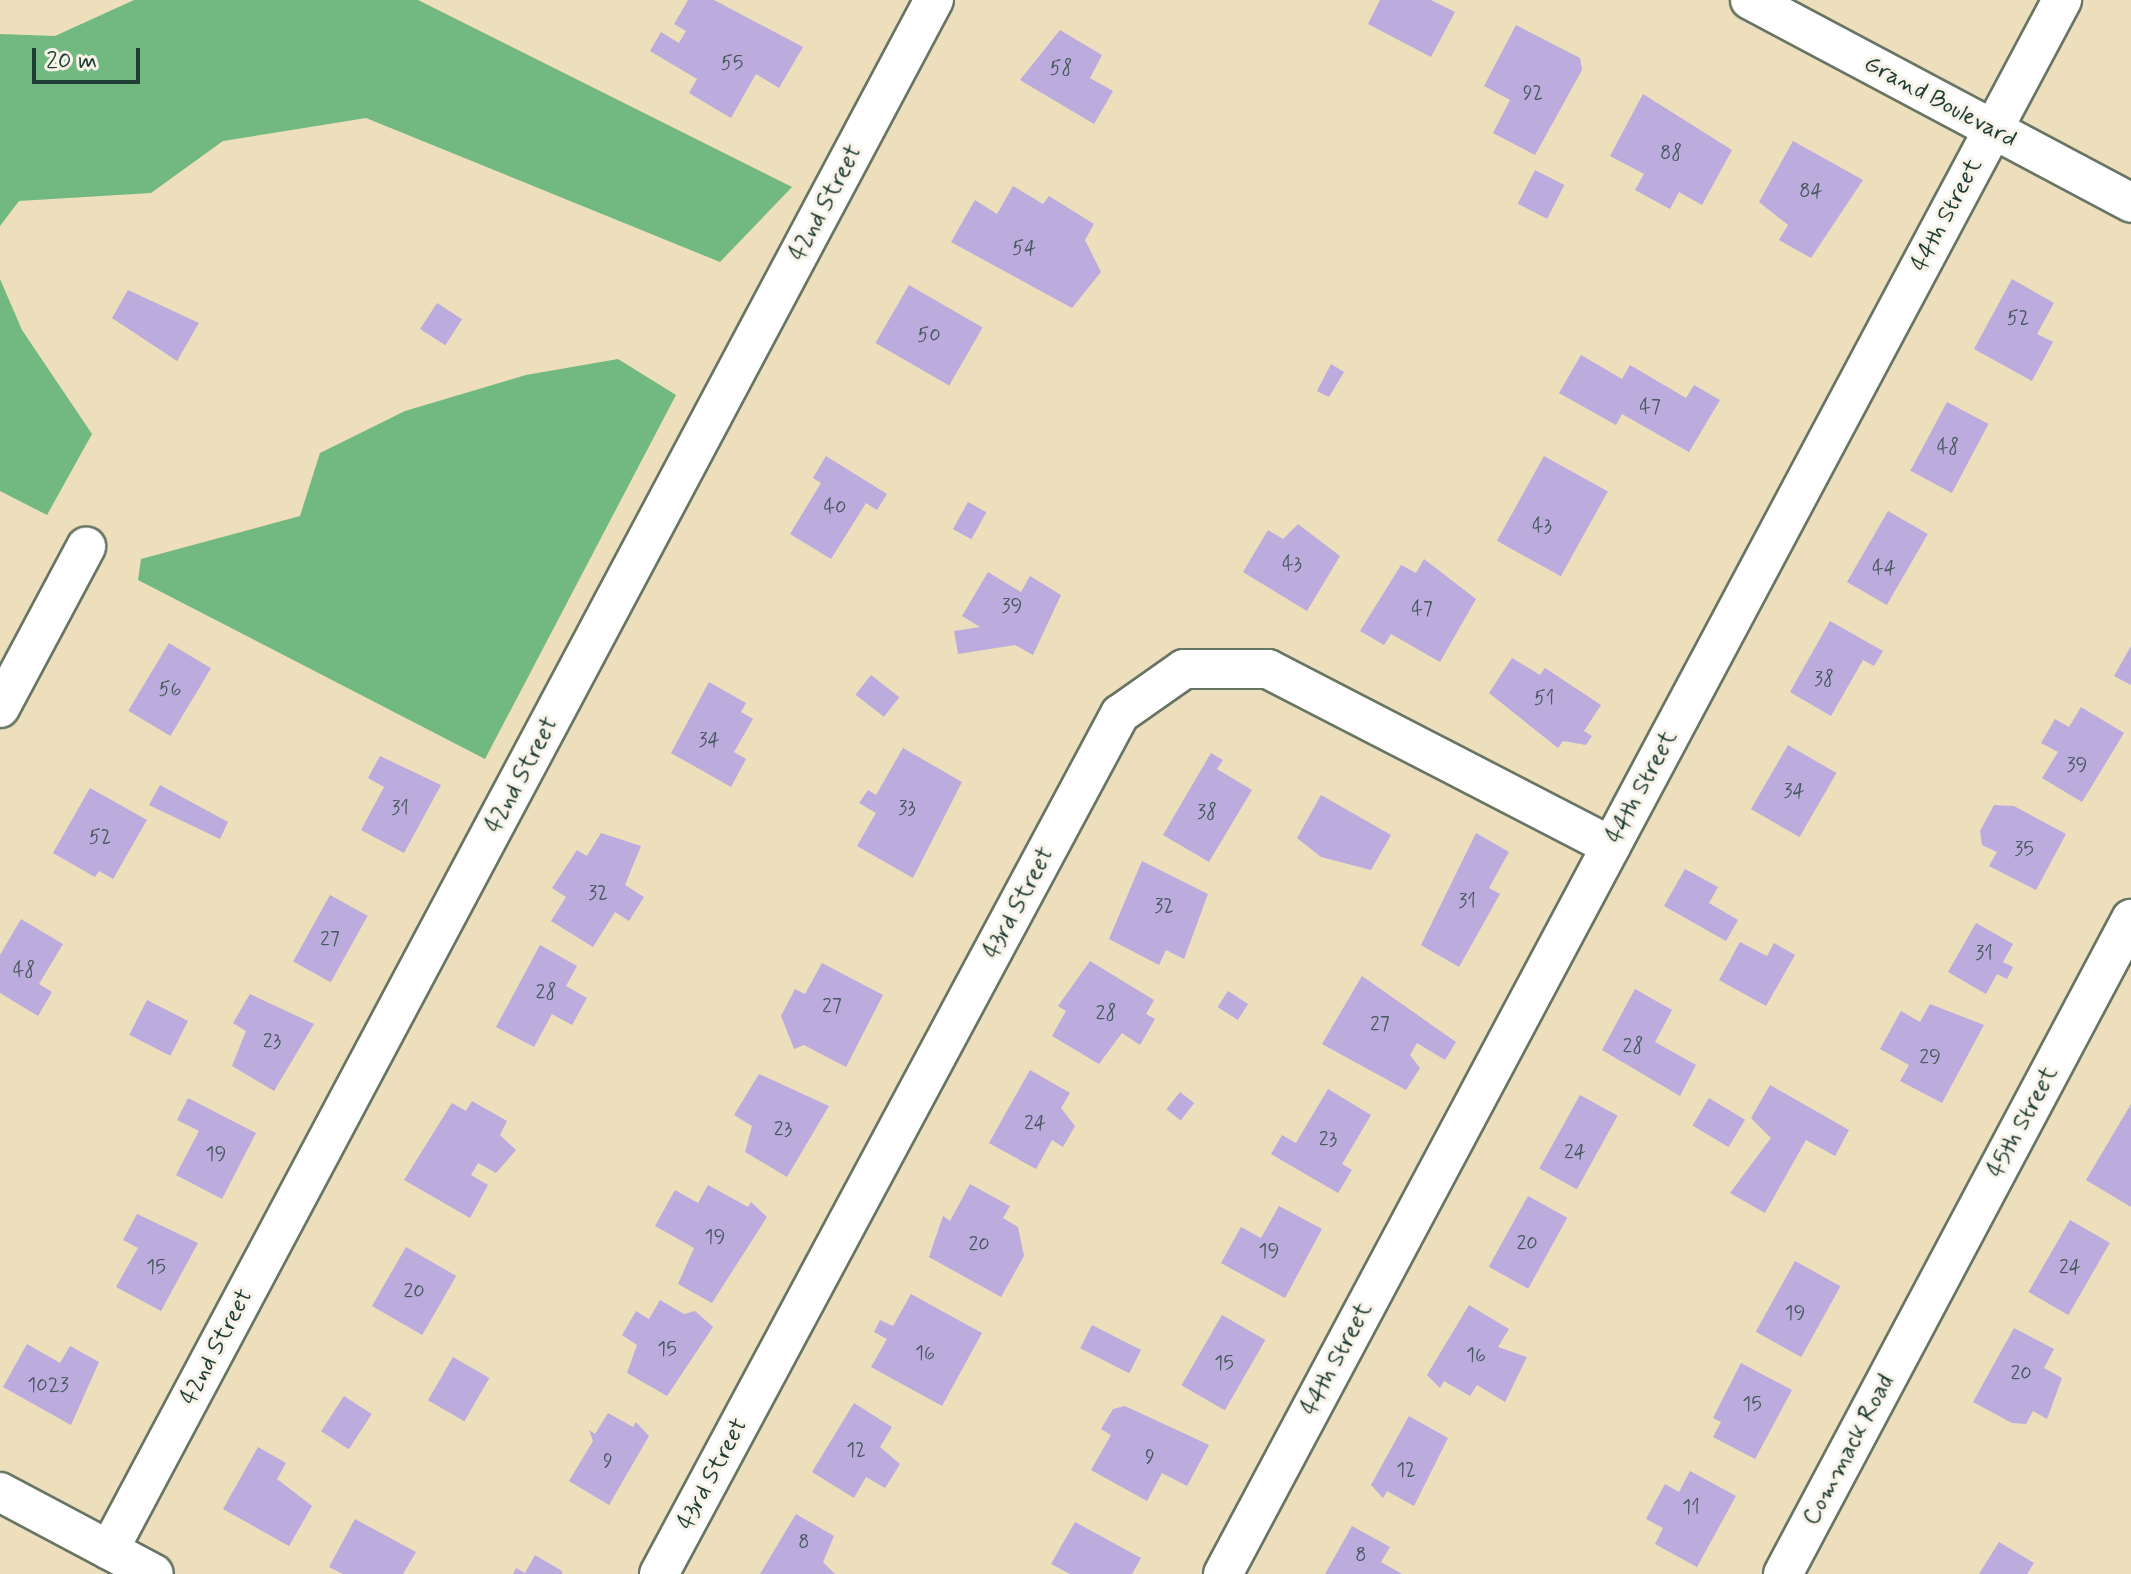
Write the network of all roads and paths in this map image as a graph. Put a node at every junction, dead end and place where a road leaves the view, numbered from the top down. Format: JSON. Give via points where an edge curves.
{"nodes":[{"id":1,"x":934,"y":0,"type":"edge"},
{"id":2,"x":1750,"y":0,"type":"edge"},
{"id":3,"x":2062,"y":0,"type":"edge"},
{"id":4,"x":1993,"y":130,"type":"junction"},
{"id":5,"x":2131,"y":203,"type":"edge"},
{"id":6,"x":86,"y":547,"type":"dead end"},
{"id":7,"x":0,"y":708,"type":"edge"},
{"id":8,"x":1611,"y":846,"type":"junction"},
{"id":9,"x":2131,"y":919,"type":"edge"},
{"id":10,"x":1915,"y":1326,"type":"joint"},
{"id":11,"x":0,"y":1492,"type":"edge"},
{"id":12,"x":109,"y":1550,"type":"junction"},
{"id":13,"x":154,"y":1574,"type":"edge"},
{"id":14,"x":659,"y":1574,"type":"edge"},
{"id":15,"x":1223,"y":1574,"type":"edge"},
{"id":16,"x":1783,"y":1574,"type":"edge"}],
"edges":[{"from":1,"to":12,"type":"street","name":"42nd Street"},
{"from":2,"to":4,"type":"street","name":"Grand Boulevard"},
{"from":3,"to":4,"type":"street","name":"44th Street"},
{"from":4,"to":5,"type":"street","name":"Grand Boulevard"},
{"from":4,"to":8,"type":"street","name":"44th Street"},
{"from":6,"to":7,"type":"street"},
{"from":8,"to":14,"type":"street","name":"43rd Street","via":[[1268,669],[1184,669],[1120,714]]},
{"from":8,"to":15,"type":"street","name":"44th Street"},
{"from":9,"to":10,"type":"street","name":"45th Street"},
{"from":10,"to":16,"type":"street","name":"Commack Road"},
{"from":11,"to":12,"type":"street"},
{"from":12,"to":13,"type":"street"}]}
